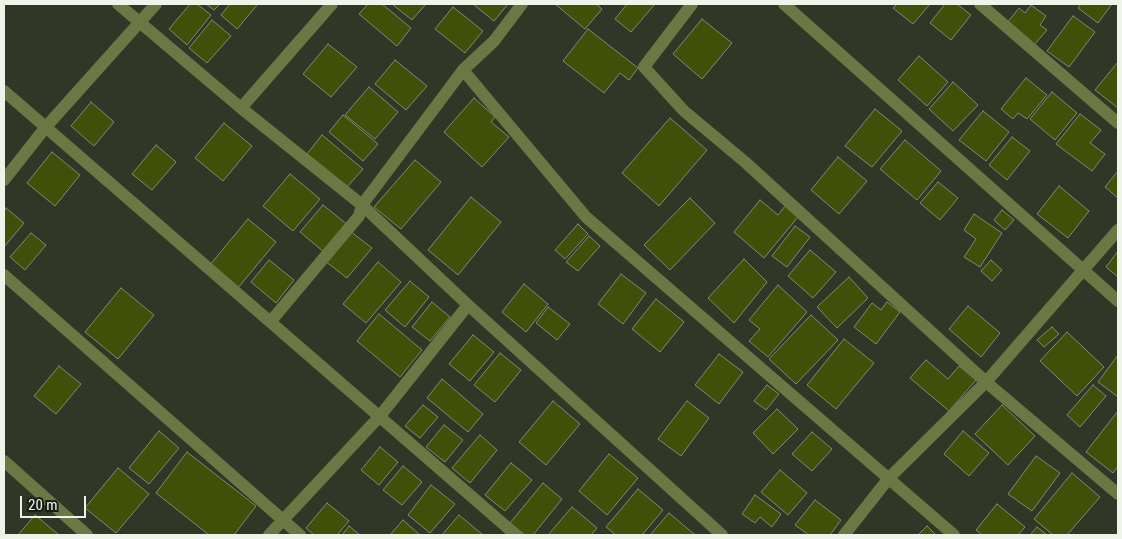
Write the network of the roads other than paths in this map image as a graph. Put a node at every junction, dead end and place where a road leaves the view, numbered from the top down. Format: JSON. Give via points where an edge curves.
{"nodes":[{"id":1,"x":118,"y":4,"type":"edge"},
{"id":2,"x":156,"y":4,"type":"edge"},
{"id":3,"x":332,"y":4,"type":"edge"},
{"id":4,"x":522,"y":4,"type":"edge"},
{"id":5,"x":692,"y":4,"type":"edge"},
{"id":6,"x":784,"y":4,"type":"edge"},
{"id":7,"x":980,"y":4,"type":"edge"},
{"id":8,"x":140,"y":22,"type":"junction"},
{"id":9,"x":463,"y":70,"type":"junction"},
{"id":10,"x":4,"y":91,"type":"edge"},
{"id":11,"x":241,"y":108,"type":"junction"},
{"id":12,"x":1118,"y":123,"type":"edge"},
{"id":13,"x":45,"y":128,"type":"junction"},
{"id":14,"x":4,"y":180,"type":"edge"},
{"id":15,"x":362,"y":205,"type":"junction"},
{"id":16,"x":1118,"y":230,"type":"edge"},
{"id":17,"x":1083,"y":271,"type":"junction"},
{"id":18,"x":4,"y":275,"type":"edge"},
{"id":19,"x":1118,"y":301,"type":"edge"},
{"id":20,"x":468,"y":305,"type":"junction"},
{"id":21,"x":271,"y":321,"type":"junction"},
{"id":22,"x":986,"y":382,"type":"junction"},
{"id":23,"x":380,"y":416,"type":"junction"},
{"id":24,"x":4,"y":461,"type":"edge"},
{"id":25,"x":889,"y":478,"type":"junction"},
{"id":26,"x":1118,"y":494,"type":"edge"},
{"id":27,"x":283,"y":521,"type":"junction"},
{"id":28,"x":87,"y":535,"type":"edge"},
{"id":29,"x":269,"y":535,"type":"edge"},
{"id":30,"x":300,"y":535,"type":"edge"},
{"id":31,"x":516,"y":535,"type":"edge"},
{"id":32,"x":722,"y":535,"type":"edge"},
{"id":33,"x":844,"y":535,"type":"edge"},
{"id":34,"x":954,"y":535,"type":"edge"}],
"edges":[{"from":1,"to":8,"type":"street"},
{"from":2,"to":8,"type":"street"},
{"from":3,"to":11,"type":"street"},
{"from":4,"to":9,"type":"street","via":[[494,41]]},
{"from":5,"to":22,"type":"street","via":[[644,67],[684,111],[745,162]]},
{"from":6,"to":17,"type":"street"},
{"from":7,"to":12,"type":"street"},
{"from":8,"to":11,"type":"street"},
{"from":8,"to":13,"type":"street"},
{"from":9,"to":15,"type":"street"},
{"from":9,"to":25,"type":"street","via":[[586,217]]},
{"from":10,"to":13,"type":"street"},
{"from":11,"to":15,"type":"street"},
{"from":13,"to":14,"type":"street"},
{"from":13,"to":21,"type":"street"},
{"from":15,"to":20,"type":"street"},
{"from":15,"to":21,"type":"street","via":[[359,216]]},
{"from":16,"to":17,"type":"street"},
{"from":17,"to":19,"type":"street"},
{"from":17,"to":22,"type":"street"},
{"from":18,"to":27,"type":"street"},
{"from":20,"to":23,"type":"street"},
{"from":20,"to":32,"type":"street"},
{"from":21,"to":23,"type":"street"},
{"from":22,"to":25,"type":"street"},
{"from":22,"to":26,"type":"street"},
{"from":23,"to":27,"type":"street"},
{"from":23,"to":31,"type":"street"},
{"from":24,"to":28,"type":"street"},
{"from":25,"to":33,"type":"street"},
{"from":25,"to":34,"type":"street"},
{"from":27,"to":29,"type":"street"},
{"from":27,"to":30,"type":"street"}]}
